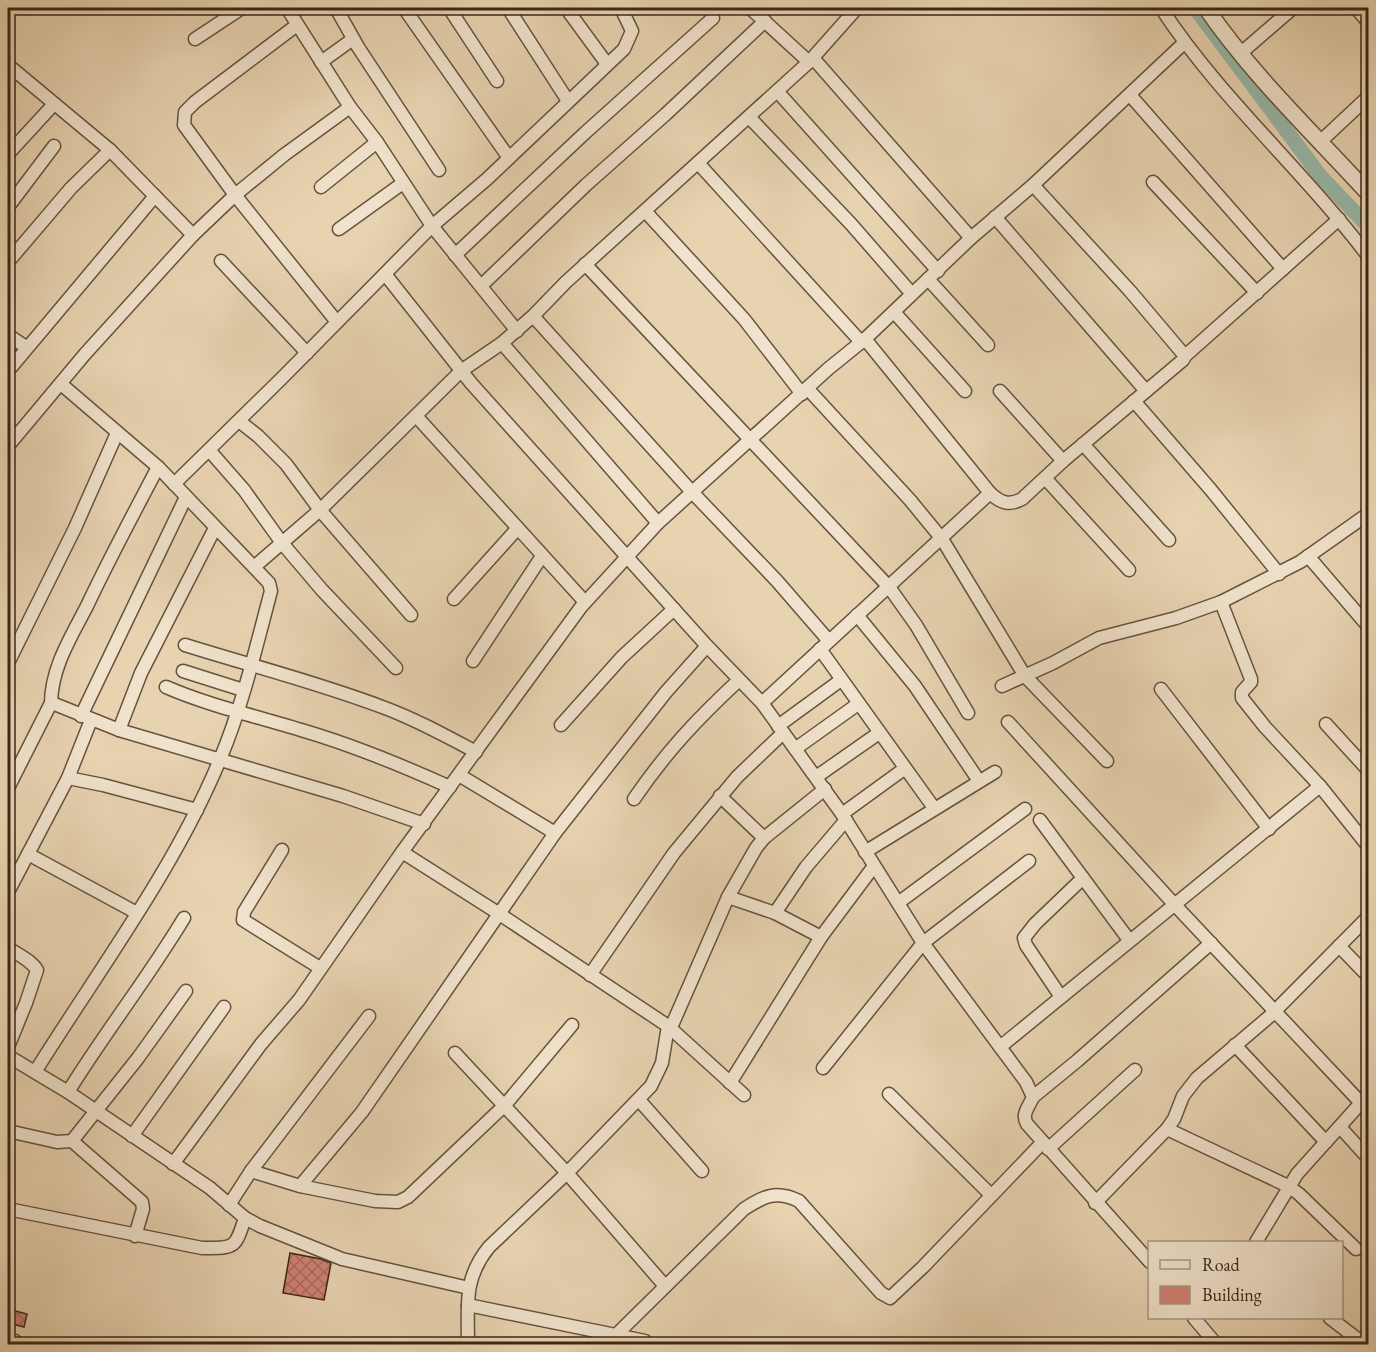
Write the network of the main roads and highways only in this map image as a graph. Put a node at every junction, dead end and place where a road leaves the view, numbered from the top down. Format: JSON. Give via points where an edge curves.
{"nodes":[{"id":1,"x":8,"y":1343,"type":"edge"},
{"id":2,"x":13,"y":1344,"type":"edge"}],
"edges":[{"from":1,"to":2,"type":"highway"}]}
